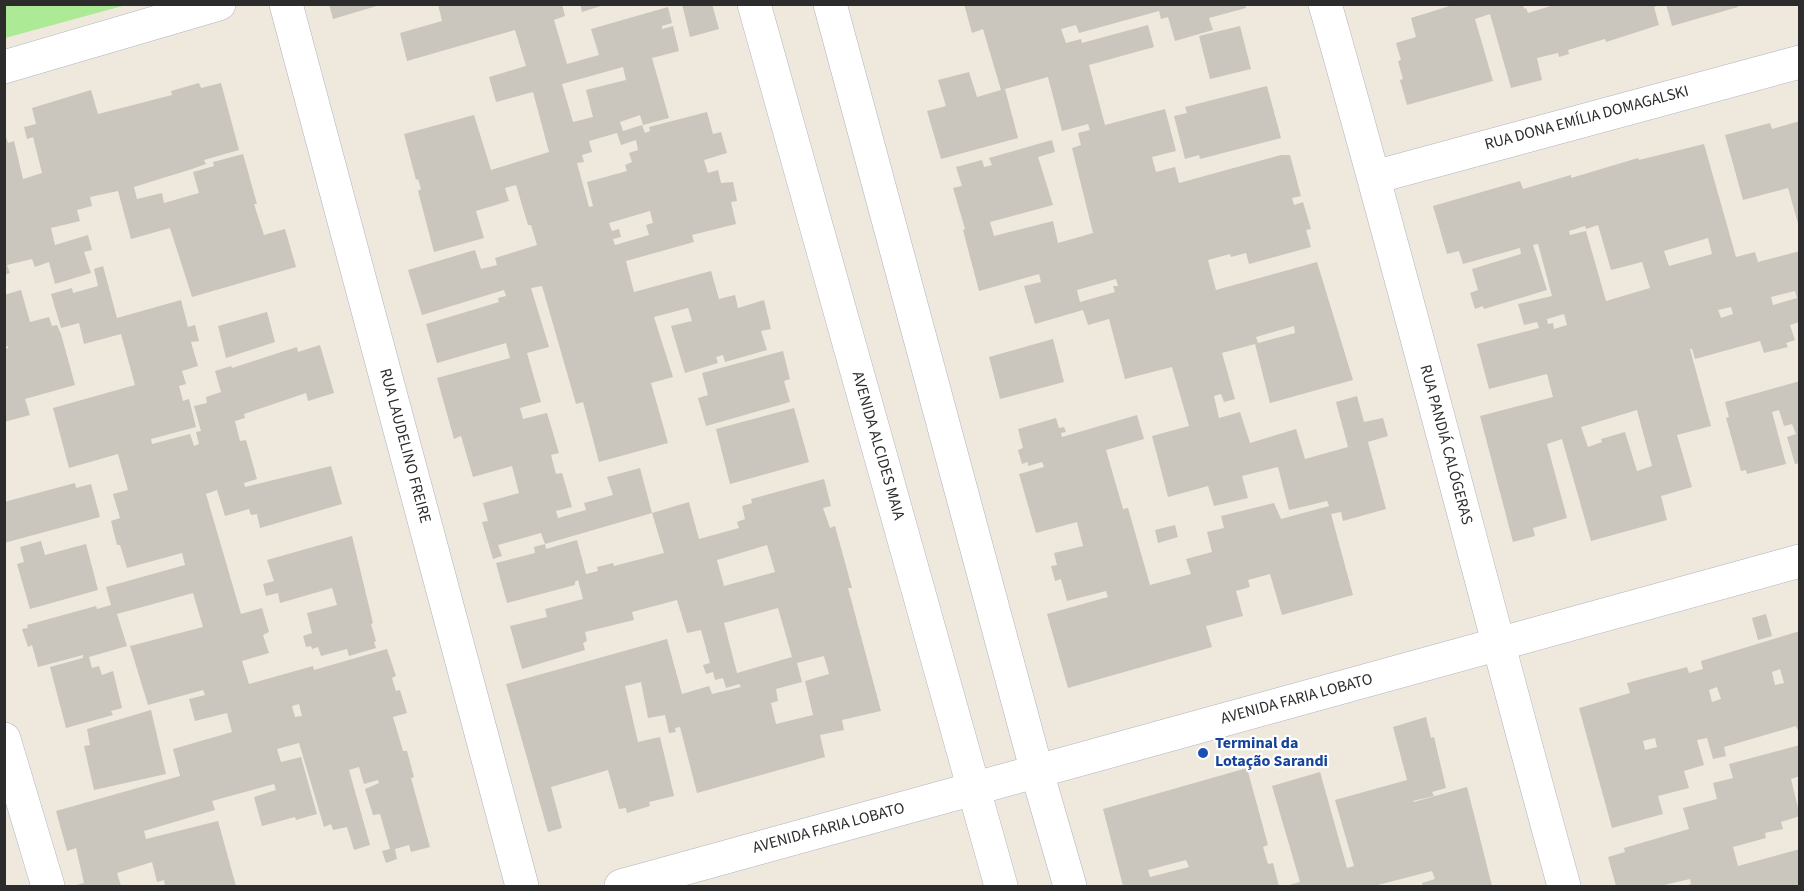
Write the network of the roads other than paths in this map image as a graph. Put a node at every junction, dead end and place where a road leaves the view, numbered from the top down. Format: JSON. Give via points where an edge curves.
{"nodes":[{"id":1,"x":219,"y":4,"type":"edge"},
{"id":2,"x":286,"y":4,"type":"edge"},
{"id":3,"x":754,"y":4,"type":"edge"},
{"id":4,"x":830,"y":4,"type":"edge"},
{"id":5,"x":1326,"y":4,"type":"edge"},
{"id":6,"x":1800,"y":62,"type":"edge"},
{"id":7,"x":4,"y":67,"type":"edge"},
{"id":8,"x":1375,"y":177,"type":"junction"},
{"id":9,"x":1800,"y":561,"type":"edge"},
{"id":10,"x":1497,"y":645,"type":"junction"},
{"id":11,"x":4,"y":739,"type":"edge"},
{"id":12,"x":1037,"y":772,"type":"junction"},
{"id":13,"x":973,"y":790,"type":"junction"},
{"id":14,"x":48,"y":886,"type":"edge"},
{"id":15,"x":522,"y":886,"type":"edge"},
{"id":16,"x":621,"y":886,"type":"edge"},
{"id":17,"x":1001,"y":886,"type":"edge"},
{"id":18,"x":1070,"y":886,"type":"edge"},
{"id":19,"x":1564,"y":886,"type":"edge"}],
"edges":[{"from":1,"to":7,"type":"street"},
{"from":2,"to":15,"type":"street","name":"RUA LAUDELINO FREIRE"},
{"from":3,"to":13,"type":"street","name":"AVENIDA ALCIDES MAIA"},
{"from":4,"to":12,"type":"street"},
{"from":5,"to":8,"type":"street","name":"RUA PANDIÁ CALÓGERAS"},
{"from":6,"to":8,"type":"street","name":"RUA DONA EMÍLIA DOMAGALSKI"},
{"from":8,"to":10,"type":"street","name":"RUA PANDIÁ CALÓGERAS"},
{"from":9,"to":10,"type":"street","name":"AVENIDA FARIA LOBATO"},
{"from":10,"to":12,"type":"street","name":"AVENIDA FARIA LOBATO"},
{"from":10,"to":19,"type":"street","name":"RUA PANDIÁ CALÓGERAS"},
{"from":11,"to":14,"type":"street"},
{"from":12,"to":13,"type":"street","name":"AVENIDA FARIA LOBATO"},
{"from":12,"to":18,"type":"street"},
{"from":13,"to":16,"type":"street","name":"AVENIDA FARIA LOBATO"},
{"from":13,"to":17,"type":"street","name":"AVENIDA ALCIDES MAIA"}]}
